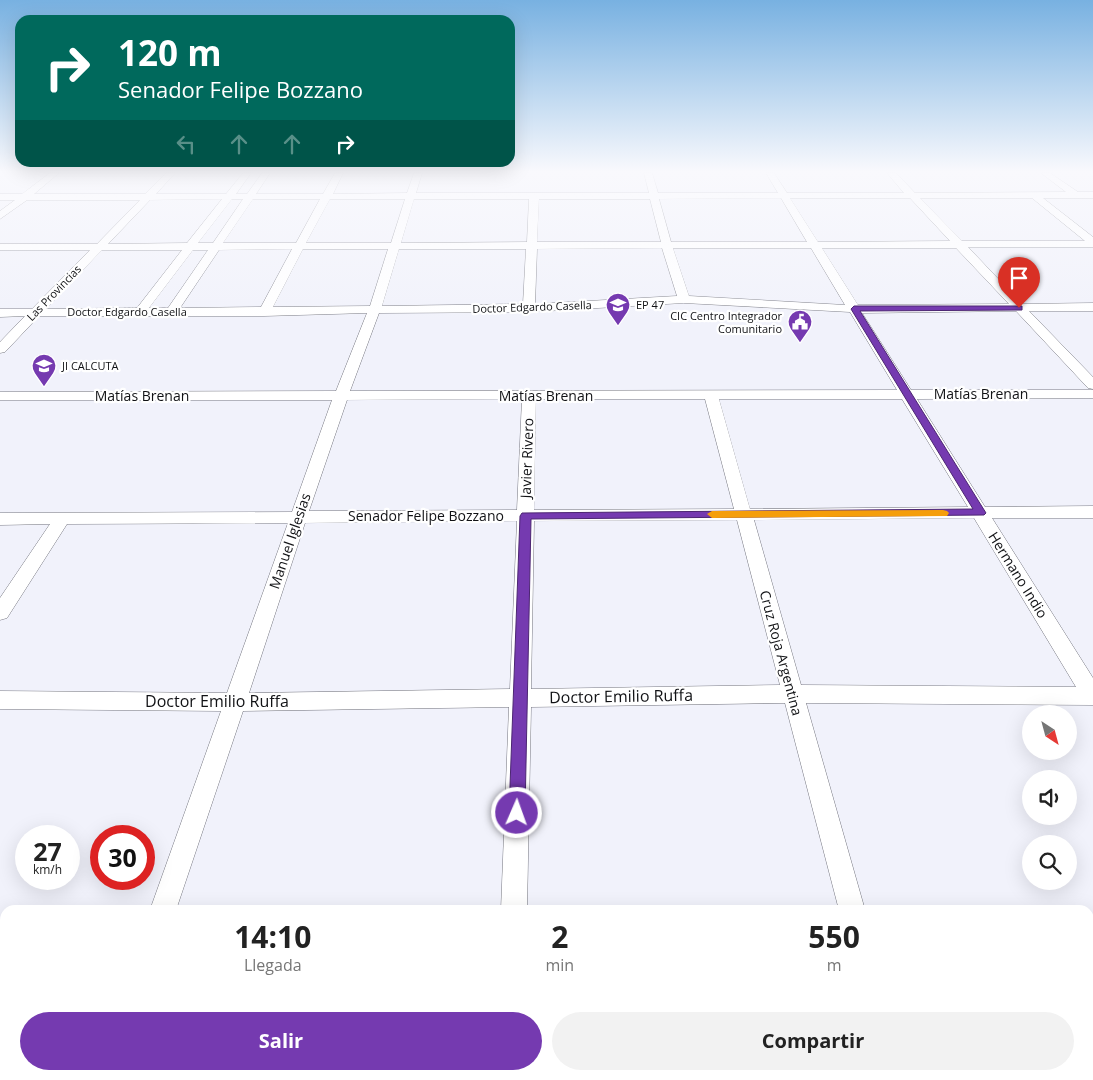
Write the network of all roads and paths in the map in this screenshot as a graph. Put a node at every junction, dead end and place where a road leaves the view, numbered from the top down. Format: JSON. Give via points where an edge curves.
{"nodes":[{"id":1,"x":122,"y":223,"type":"edge"},
{"id":2,"x":208,"y":223,"type":"edge"},
{"id":3,"x":232,"y":223,"type":"edge"},
{"id":4,"x":311,"y":223,"type":"edge"},
{"id":5,"x":402,"y":223,"type":"edge"},
{"id":6,"x":533,"y":223,"type":"edge"},
{"id":7,"x":661,"y":223,"type":"edge"},
{"id":8,"x":802,"y":223,"type":"edge"},
{"id":9,"x":940,"y":223,"type":"edge"},
{"id":10,"x":1068,"y":223,"type":"edge"},
{"id":11,"x":1093,"y":243,"type":"edge"},
{"id":12,"x":815,"y":245,"type":"junction"},
{"id":13,"x":960,"y":245,"type":"junction"},
{"id":14,"x":395,"y":246,"type":"junction"},
{"id":15,"x":533,"y":246,"type":"junction"},
{"id":16,"x":667,"y":246,"type":"junction"},
{"id":17,"x":99,"y":247,"type":"junction"},
{"id":18,"x":191,"y":247,"type":"junction"},
{"id":19,"x":217,"y":247,"type":"junction"},
{"id":20,"x":297,"y":247,"type":"junction"},
{"id":21,"x":0,"y":248,"type":"edge"},
{"id":22,"x":684,"y":299,"type":"junction"},
{"id":23,"x":529,"y":308,"type":"junction"},
{"id":24,"x":1019,"y":308,"type":"junction"},
{"id":25,"x":1093,"y":308,"type":"edge"},
{"id":26,"x":854,"y":309,"type":"junction"},
{"id":27,"x":374,"y":311,"type":"junction"},
{"id":28,"x":140,"y":312,"type":"junction"},
{"id":29,"x":171,"y":312,"type":"junction"},
{"id":30,"x":264,"y":312,"type":"junction"},
{"id":31,"x":0,"y":313,"type":"edge"},
{"id":32,"x":35,"y":313,"type":"junction"},
{"id":33,"x":0,"y":349,"type":"edge"},
{"id":34,"x":1093,"y":385,"type":"edge"},
{"id":35,"x":907,"y":394,"type":"junction"},
{"id":36,"x":1093,"y":394,"type":"edge"},
{"id":37,"x":341,"y":395,"type":"junction"},
{"id":38,"x":711,"y":395,"type":"junction"},
{"id":39,"x":0,"y":396,"type":"edge"},
{"id":40,"x":529,"y":396,"type":"junction"},
{"id":41,"x":1093,"y":512,"type":"edge"},
{"id":42,"x":980,"y":513,"type":"junction"},
{"id":43,"x":744,"y":514,"type":"junction"},
{"id":44,"x":526,"y":516,"type":"junction"},
{"id":45,"x":298,"y":517,"type":"junction"},
{"id":46,"x":0,"y":519,"type":"edge"},
{"id":47,"x":62,"y":519,"type":"junction"},
{"id":48,"x":0,"y":613,"type":"edge"},
{"id":49,"x":793,"y":694,"type":"junction"},
{"id":50,"x":1093,"y":696,"type":"edge"},
{"id":51,"x":520,"y":697,"type":"junction"},
{"id":52,"x":0,"y":700,"type":"edge"},
{"id":53,"x":235,"y":702,"type":"junction"},
{"id":54,"x":165,"y":905,"type":"edge"},
{"id":55,"x":514,"y":905,"type":"edge"},
{"id":56,"x":851,"y":905,"type":"edge"}],
"edges":[{"from":1,"to":17,"type":"street","name":"Las Provincias"},
{"from":2,"to":18,"type":"street"},
{"from":3,"to":19,"type":"street"},
{"from":4,"to":20,"type":"street"},
{"from":5,"to":14,"type":"street","name":"Manuel Iglesias"},
{"from":6,"to":15,"type":"street"},
{"from":7,"to":16,"type":"street"},
{"from":8,"to":12,"type":"street","name":"Hermano Indio"},
{"from":9,"to":13,"type":"street"},
{"from":10,"to":11,"type":"street"},
{"from":11,"to":13,"type":"street"},
{"from":12,"to":13,"type":"street"},
{"from":12,"to":16,"type":"street"},
{"from":12,"to":26,"type":"street","name":"Hermano Indio"},
{"from":13,"to":24,"type":"street"},
{"from":14,"to":15,"type":"street"},
{"from":14,"to":20,"type":"street"},
{"from":14,"to":27,"type":"street","name":"Manuel Iglesias"},
{"from":15,"to":16,"type":"street"},
{"from":15,"to":23,"type":"street"},
{"from":16,"to":22,"type":"street"},
{"from":17,"to":18,"type":"street"},
{"from":17,"to":21,"type":"street"},
{"from":17,"to":32,"type":"street","name":"Las Provincias"},
{"from":18,"to":19,"type":"street"},
{"from":18,"to":28,"type":"street"},
{"from":19,"to":20,"type":"street"},
{"from":19,"to":29,"type":"street"},
{"from":20,"to":30,"type":"street"},
{"from":22,"to":23,"type":"street","name":"Doctor Edgardo Casella"},
{"from":22,"to":26,"type":"street","name":"Doctor Edgardo Casella"},
{"from":23,"to":27,"type":"street","name":"Doctor Edgardo Casella"},
{"from":24,"to":25,"type":"street","name":"Doctor Edgardo Casella"},
{"from":24,"to":26,"type":"street","name":"Doctor Edgardo Casella"},
{"from":24,"to":34,"type":"street"},
{"from":26,"to":35,"type":"street","name":"Hermano Indio"},
{"from":27,"to":30,"type":"street","name":"Doctor Edgardo Casella"},
{"from":27,"to":37,"type":"street","name":"Manuel Iglesias"},
{"from":28,"to":29,"type":"street","name":"Doctor Edgardo Casella"},
{"from":28,"to":32,"type":"street","name":"Doctor Edgardo Casella"},
{"from":29,"to":30,"type":"street","name":"Doctor Edgardo Casella"},
{"from":31,"to":32,"type":"street","name":"Doctor Edgardo Casella"},
{"from":32,"to":33,"type":"street","name":"Las Provincias"},
{"from":35,"to":36,"type":"street","name":"Matías Brenan"},
{"from":35,"to":38,"type":"street","name":"Matías Brenan"},
{"from":35,"to":42,"type":"street","name":"Hermano Indio"},
{"from":37,"to":39,"type":"street","name":"Matías Brenan"},
{"from":37,"to":40,"type":"street","name":"Matías Brenan"},
{"from":37,"to":45,"type":"street","name":"Manuel Iglesias"},
{"from":38,"to":40,"type":"street","name":"Matías Brenan"},
{"from":38,"to":43,"type":"street","name":"Cruz Roja Argentina"},
{"from":40,"to":44,"type":"street","name":"Javier Rivero"},
{"from":41,"to":42,"type":"street","name":"Senador Felipe Bozzano"},
{"from":42,"to":43,"type":"street","name":"Senador Felipe Bozzano"},
{"from":42,"to":50,"type":"street","name":"Hermano Indio"},
{"from":43,"to":44,"type":"street","name":"Senador Felipe Bozzano"},
{"from":43,"to":49,"type":"street","name":"Cruz Roja Argentina"},
{"from":44,"to":45,"type":"street","name":"Senador Felipe Bozzano"},
{"from":44,"to":51,"type":"street","name":"Javier Rivero"},
{"from":45,"to":47,"type":"street","name":"Senador Felipe Bozzano"},
{"from":45,"to":53,"type":"street","name":"Manuel Iglesias"},
{"from":46,"to":47,"type":"street","name":"Senador Felipe Bozzano"},
{"from":47,"to":48,"type":"street"},
{"from":49,"to":50,"type":"street","name":"Doctor Emilio Ruffa"},
{"from":49,"to":51,"type":"street","name":"Doctor Emilio Ruffa"},
{"from":49,"to":56,"type":"street","name":"Cruz Roja Argentina"},
{"from":51,"to":53,"type":"street","name":"Doctor Emilio Ruffa"},
{"from":51,"to":55,"type":"street","name":"Javier Rivero"},
{"from":52,"to":53,"type":"street","name":"Doctor Emilio Ruffa"},
{"from":53,"to":54,"type":"street","name":"Manuel Iglesias"}]}
